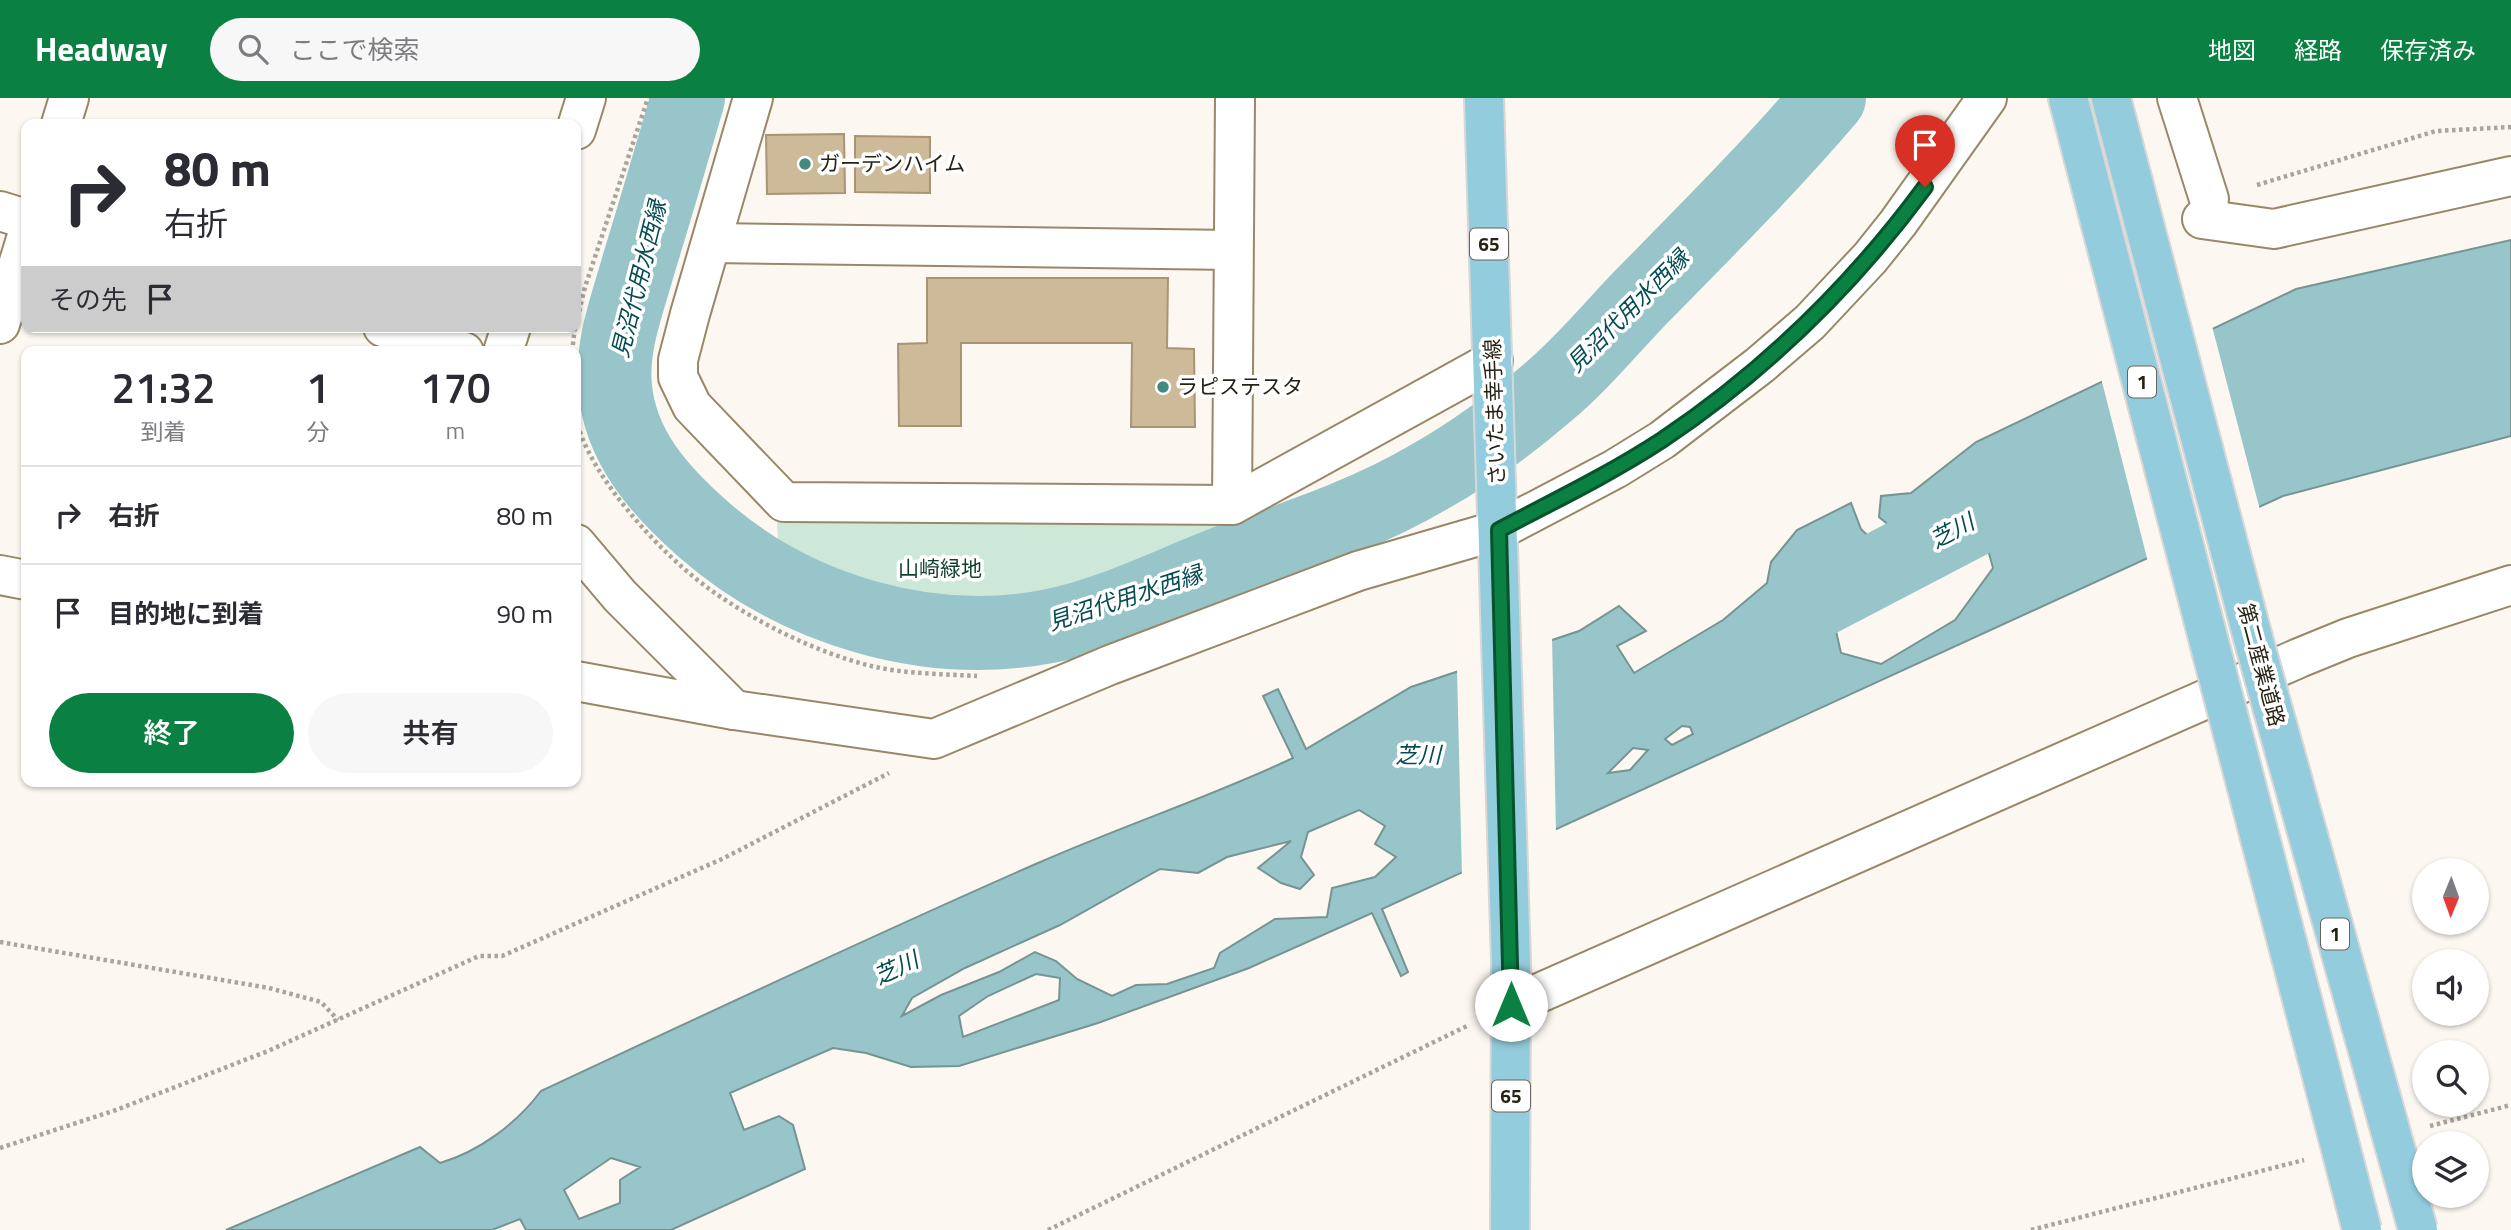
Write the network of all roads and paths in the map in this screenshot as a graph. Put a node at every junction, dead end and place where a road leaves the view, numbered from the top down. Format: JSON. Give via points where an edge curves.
{"nodes":[{"id":1,"x":69,"y":98,"type":"edge"},
{"id":2,"x":586,"y":98,"type":"edge"},
{"id":3,"x":648,"y":98,"type":"edge"},
{"id":4,"x":753,"y":98,"type":"edge"},
{"id":5,"x":1236,"y":98,"type":"edge"},
{"id":6,"x":1484,"y":98,"type":"edge"},
{"id":7,"x":1987,"y":98,"type":"edge"},
{"id":8,"x":2068,"y":98,"type":"edge"},
{"id":9,"x":2111,"y":98,"type":"edge"},
{"id":10,"x":2177,"y":98,"type":"edge"},
{"id":11,"x":63,"y":119,"type":"edge"},
{"id":12,"x":579,"y":119,"type":"edge"},
{"id":13,"x":2511,"y":127,"type":"edge"},
{"id":14,"x":2511,"y":176,"type":"edge"},
{"id":15,"x":2205,"y":209,"type":"junction"},
{"id":16,"x":0,"y":211,"type":"edge"},
{"id":17,"x":21,"y":217,"type":"edge"},
{"id":18,"x":710,"y":243,"type":"junction"},
{"id":19,"x":1233,"y":250,"type":"junction"},
{"id":20,"x":21,"y":255,"type":"edge"},
{"id":21,"x":581,"y":303,"type":"edge"},
{"id":22,"x":0,"y":324,"type":"edge"},
{"id":23,"x":402,"y":333,"type":"edge"},
{"id":24,"x":445,"y":346,"type":"edge"},
{"id":25,"x":1494,"y":376,"type":"junction"},
{"id":26,"x":581,"y":429,"type":"edge"},
{"id":27,"x":1232,"y":505,"type":"junction"},
{"id":28,"x":1499,"y":530,"type":"junction"},
{"id":29,"x":581,"y":550,"type":"edge"},
{"id":30,"x":0,"y":575,"type":"edge"},
{"id":31,"x":21,"y":579,"type":"edge"},
{"id":32,"x":2511,"y":585,"type":"edge"},
{"id":33,"x":984,"y":677,"type":"dead end"},
{"id":34,"x":581,"y":682,"type":"edge"},
{"id":35,"x":734,"y":710,"type":"junction"},
{"id":36,"x":934,"y":739,"type":"junction"},
{"id":37,"x":0,"y":942,"type":"edge"},
{"id":38,"x":1511,"y":1005,"type":"junction"},
{"id":39,"x":338,"y":1020,"type":"junction"},
{"id":40,"x":2511,"y":1105,"type":"edge"},
{"id":41,"x":2446,"y":1121,"type":"dead end"},
{"id":42,"x":0,"y":1148,"type":"edge"},
{"id":43,"x":2302,"y":1160,"type":"dead end"},
{"id":44,"x":1048,"y":1230,"type":"edge"},
{"id":45,"x":1510,"y":1230,"type":"edge"},
{"id":46,"x":2031,"y":1230,"type":"edge"},
{"id":47,"x":2362,"y":1230,"type":"edge"},
{"id":48,"x":2418,"y":1230,"type":"edge"}],
"edges":[{"from":1,"to":11,"type":"street"},
{"from":2,"to":12,"type":"street"},
{"from":3,"to":21,"type":"path"},
{"from":4,"to":18,"type":"street"},
{"from":5,"to":19,"type":"street"},
{"from":6,"to":25,"type":"main road","name":"さいたま幸手線","number":"65"},
{"from":7,"to":28,"type":"street","via":[[1884,241],[1810,322],[1662,440]]},
{"from":8,"to":47,"type":"main road","name":"第二産業道路","number":"1","bridge":true},
{"from":9,"to":48,"type":"main road","name":"第二産業道路","number":"1","bridge":true,"via":[[2253,638]]},
{"from":10,"to":15,"type":"street"},
{"from":13,"to":15,"type":"path","via":[[2436,131]]},
{"from":14,"to":15,"type":"street","via":[[2274,229]]},
{"from":16,"to":17,"type":"street"},
{"from":18,"to":19,"type":"street"},
{"from":18,"to":27,"type":"street","via":[[678,360],[678,377],[692,406],[784,502]]},
{"from":19,"to":27,"type":"street"},
{"from":20,"to":22,"type":"street"},
{"from":23,"to":24,"type":"street"},
{"from":25,"to":27,"type":"street"},
{"from":25,"to":28,"type":"main road","name":"さいたま幸手線","number":"65"},
{"from":26,"to":33,"type":"path","via":[[607,484],[648,533],[707,588],[776,628],[871,666]]},
{"from":28,"to":36,"type":"street","via":[[1358,571],[1110,665]]},
{"from":28,"to":38,"type":"main road","name":"さいたま幸手線","number":"65"},
{"from":29,"to":35,"type":"street","via":[[620,596]]},
{"from":30,"to":31,"type":"street"},
{"from":32,"to":38,"type":"street","via":[[2299,658]]},
{"from":34,"to":35,"type":"street"},
{"from":35,"to":36,"type":"street"},
{"from":36,"to":39,"type":"path","via":[[906,764],[722,859],[502,956],[479,956]]},
{"from":37,"to":39,"type":"path","via":[[269,988],[321,1002]]},
{"from":38,"to":44,"type":"path"},
{"from":38,"to":45,"type":"main road","name":"さいたま幸手線","number":"65"},
{"from":39,"to":42,"type":"path","via":[[172,1089]]},
{"from":40,"to":41,"type":"path"},
{"from":43,"to":46,"type":"path"}]}
